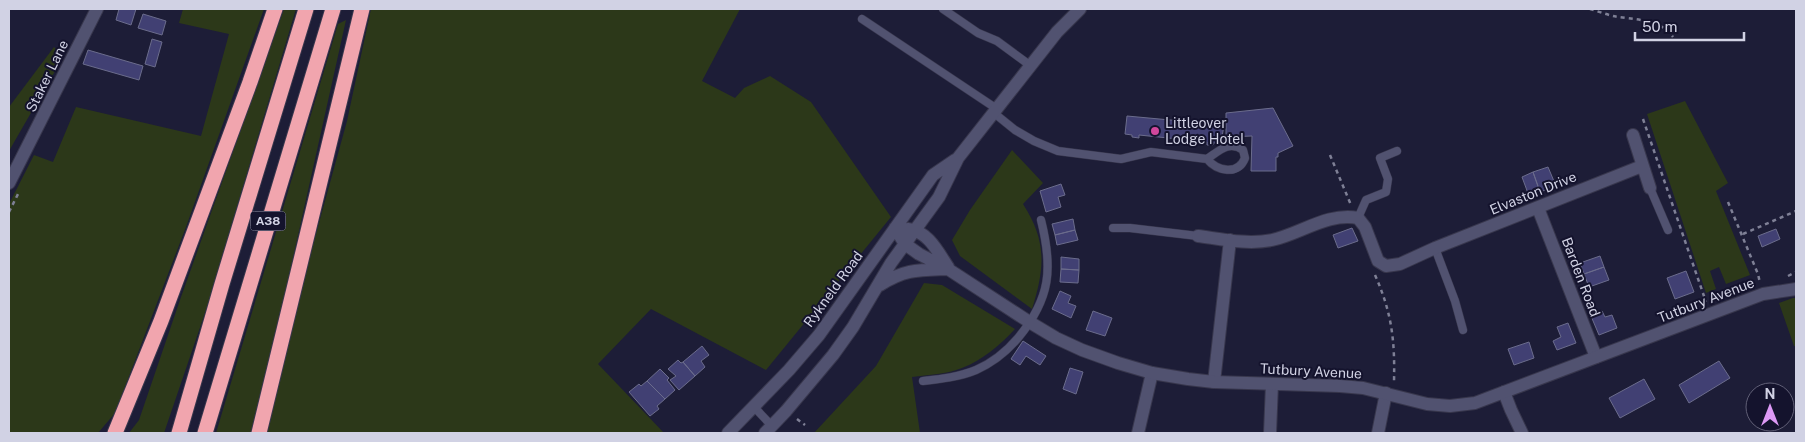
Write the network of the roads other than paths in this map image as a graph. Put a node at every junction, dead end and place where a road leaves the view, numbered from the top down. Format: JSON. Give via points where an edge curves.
{"nodes":[{"id":1,"x":96,"y":9,"type":"edge"},
{"id":2,"x":275,"y":9,"type":"edge"},
{"id":3,"x":306,"y":9,"type":"edge"},
{"id":4,"x":333,"y":9,"type":"edge"},
{"id":5,"x":362,"y":9,"type":"edge"},
{"id":6,"x":943,"y":9,"type":"edge"},
{"id":7,"x":1080,"y":9,"type":"edge"},
{"id":8,"x":862,"y":20,"type":"dead end"},
{"id":9,"x":1031,"y":66,"type":"junction"},
{"id":10,"x":996,"y":111,"type":"junction"},
{"id":11,"x":1633,"y":135,"type":"dead end"},
{"id":12,"x":1397,"y":151,"type":"dead end"},
{"id":13,"x":958,"y":158,"type":"junction"},
{"id":14,"x":1207,"y":159,"type":"junction"},
{"id":15,"x":1642,"y":166,"type":"junction"},
{"id":16,"x":9,"y":183,"type":"edge"},
{"id":17,"x":1650,"y":188,"type":"joint"},
{"id":18,"x":1538,"y":208,"type":"junction"},
{"id":19,"x":1355,"y":218,"type":"junction"},
{"id":20,"x":1041,"y":220,"type":"dead end"},
{"id":21,"x":895,"y":228,"type":"junction"},
{"id":22,"x":1113,"y":228,"type":"dead end"},
{"id":23,"x":915,"y":230,"type":"junction"},
{"id":24,"x":1668,"y":230,"type":"dead end"},
{"id":25,"x":1198,"y":236,"type":"joint"},
{"id":26,"x":1230,"y":240,"type":"junction"},
{"id":27,"x":905,"y":244,"type":"junction"},
{"id":28,"x":1435,"y":248,"type":"junction"},
{"id":29,"x":948,"y":268,"type":"junction"},
{"id":30,"x":878,"y":286,"type":"junction"},
{"id":31,"x":1796,"y":289,"type":"edge"},
{"id":32,"x":1031,"y":323,"type":"junction"},
{"id":33,"x":1463,"y":330,"type":"dead end"},
{"id":34,"x":1596,"y":358,"type":"junction"},
{"id":35,"x":1152,"y":373,"type":"junction"},
{"id":36,"x":923,"y":381,"type":"dead end"},
{"id":37,"x":1214,"y":382,"type":"junction"},
{"id":38,"x":1272,"y":384,"type":"junction"},
{"id":39,"x":1504,"y":392,"type":"junction"},
{"id":40,"x":1390,"y":394,"type":"junction"},
{"id":41,"x":754,"y":407,"type":"junction"},
{"id":42,"x":768,"y":430,"type":"edge"},
{"id":43,"x":115,"y":433,"type":"edge"},
{"id":44,"x":179,"y":433,"type":"edge"},
{"id":45,"x":204,"y":433,"type":"edge"},
{"id":46,"x":259,"y":433,"type":"edge"},
{"id":47,"x":728,"y":433,"type":"edge"},
{"id":48,"x":1138,"y":433,"type":"edge"},
{"id":49,"x":1270,"y":433,"type":"edge"},
{"id":50,"x":1378,"y":433,"type":"edge"},
{"id":51,"x":1522,"y":433,"type":"edge"}],
"edges":[{"from":1,"to":16,"type":"street","name":"Staker Lane"},
{"from":2,"to":43,"type":"highway","via":[[161,321]]},
{"from":3,"to":44,"type":"highway","number":"A38"},
{"from":4,"to":45,"type":"highway","number":"A38"},
{"from":5,"to":46,"type":"highway"},
{"from":6,"to":9,"type":"lane","via":[[978,33],[998,41]]},
{"from":7,"to":9,"type":"street","name":"Rykneld Road"},
{"from":8,"to":10,"type":"lane"},
{"from":9,"to":10,"type":"street","name":"Rykneld Road"},
{"from":10,"to":13,"type":"street","name":"Rykneld Road"},
{"from":10,"to":14,"type":"lane","via":[[1015,130],[1058,151],[1121,159],[1151,152]]},
{"from":11,"to":15,"type":"street"},
{"from":12,"to":19,"type":"lane","via":[[1380,158],[1388,179],[1386,192],[1366,200]]},
{"from":13,"to":21,"type":"street","name":"Rykneld Road","via":[[933,175]]},
{"from":13,"to":23,"type":"street","name":"Rykneld Road","via":[[939,197]]},
{"from":14,"to":14,"type":"lane","via":[[1230,146],[1243,150],[1244,158],[1233,170],[1213,166]]},
{"from":15,"to":17,"type":"street"},
{"from":15,"to":18,"type":"street","name":"Elvaston Drive"},
{"from":17,"to":24,"type":"lane"},
{"from":18,"to":28,"type":"street","name":"Elvaston Drive"},
{"from":18,"to":34,"type":"street","name":"Barden Road"},
{"from":19,"to":26,"type":"street","via":[[1347,216],[1331,220],[1270,240]]},
{"from":19,"to":28,"type":"street","name":"Elvaston Drive","via":[[1364,226],[1378,261],[1386,266],[1400,264]]},
{"from":20,"to":32,"type":"lane","via":[[1048,258],[1047,281],[1042,302]]},
{"from":21,"to":23,"type":"street"},
{"from":21,"to":27,"type":"street","name":"Tutbury Avenue"},
{"from":21,"to":41,"type":"street","name":"Rykneld Road","via":[[819,335]]},
{"from":22,"to":25,"type":"lane"},
{"from":23,"to":27,"type":"street","name":"Rykneld Road"},
{"from":23,"to":29,"type":"street","name":"Tutbury Avenue","via":[[933,243]]},
{"from":25,"to":26,"type":"street"},
{"from":26,"to":37,"type":"street"},
{"from":27,"to":29,"type":"street","name":"Tutbury Avenue"},
{"from":27,"to":30,"type":"street","name":"Rykneld Road"},
{"from":28,"to":33,"type":"lane"},
{"from":29,"to":30,"type":"street","via":[[906,271]]},
{"from":29,"to":32,"type":"street","name":"Tutbury Avenue"},
{"from":30,"to":42,"type":"street","name":"Rykneld Road","via":[[833,355]]},
{"from":31,"to":34,"type":"street","name":"Tutbury Avenue","via":[[1762,294]]},
{"from":32,"to":35,"type":"street","name":"Tutbury Avenue","via":[[1082,350]]},
{"from":32,"to":36,"type":"lane","via":[[999,357],[976,370]]},
{"from":34,"to":39,"type":"street","name":"Tutbury Avenue"},
{"from":35,"to":37,"type":"street","name":"Tutbury Avenue"},
{"from":35,"to":48,"type":"street"},
{"from":37,"to":38,"type":"street","name":"Tutbury Avenue"},
{"from":38,"to":40,"type":"street","name":"Tutbury Avenue","via":[[1340,386]]},
{"from":38,"to":49,"type":"street"},
{"from":39,"to":40,"type":"street","name":"Tutbury Avenue","via":[[1475,403],[1450,406],[1427,404]]},
{"from":39,"to":51,"type":"street"},
{"from":40,"to":50,"type":"street"},
{"from":41,"to":42,"type":"lane"},
{"from":41,"to":47,"type":"street","name":"Rykneld Road"}]}
